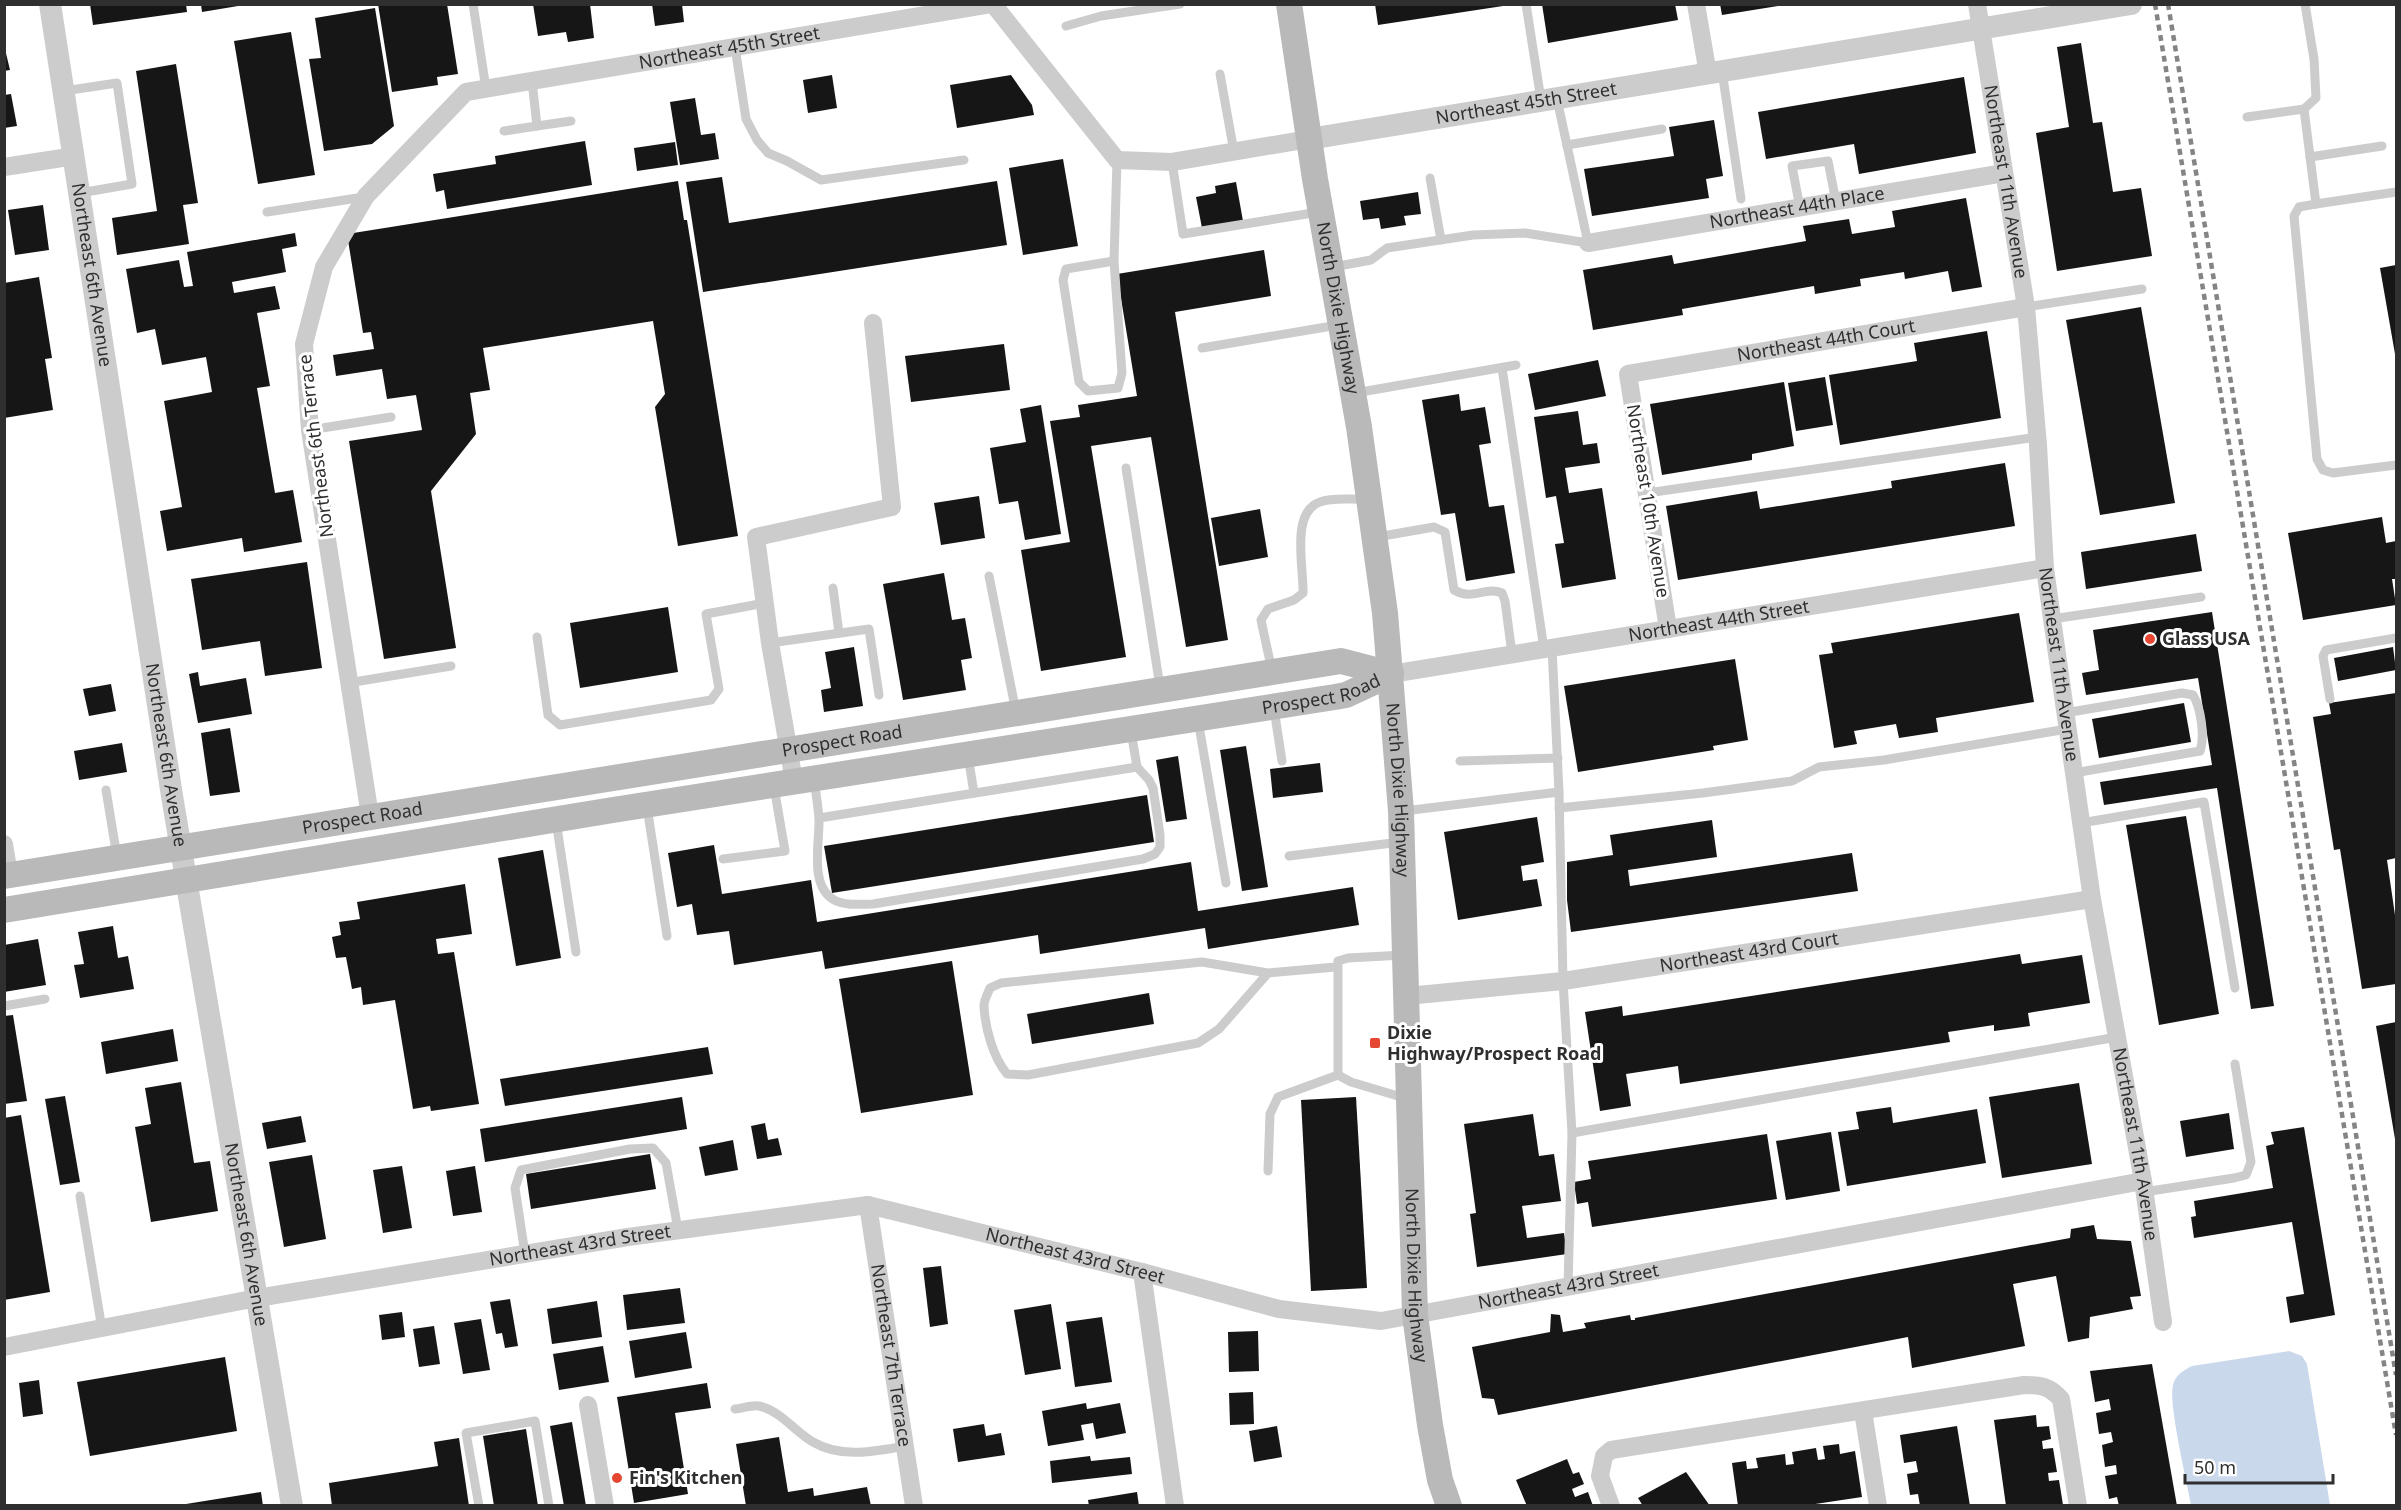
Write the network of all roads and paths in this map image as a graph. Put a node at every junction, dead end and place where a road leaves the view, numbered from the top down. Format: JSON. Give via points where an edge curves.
{"nodes":[{"id":1,"x":50,"y":4,"type":"edge"},
{"id":2,"x":473,"y":4,"type":"edge"},
{"id":3,"x":992,"y":4,"type":"edge"},
{"id":4,"x":1180,"y":4,"type":"edge"},
{"id":5,"x":1289,"y":4,"type":"edge"},
{"id":6,"x":1526,"y":4,"type":"edge"},
{"id":7,"x":1696,"y":4,"type":"edge"},
{"id":8,"x":1977,"y":4,"type":"edge"},
{"id":9,"x":2131,"y":4,"type":"edge"},
{"id":10,"x":2305,"y":4,"type":"edge"},
{"id":11,"x":1066,"y":26,"type":"dead end"},
{"id":12,"x":1980,"y":29,"type":"junction"},
{"id":13,"x":735,"y":47,"type":"junction"},
{"id":14,"x":1715,"y":73,"type":"junction"},
{"id":15,"x":1221,"y":74,"type":"dead end"},
{"id":16,"x":532,"y":81,"type":"junction"},
{"id":17,"x":486,"y":89,"type":"junction"},
{"id":18,"x":64,"y":92,"type":"junction"},
{"id":19,"x":466,"y":92,"type":"joint"},
{"id":20,"x":1549,"y":100,"type":"junction"},
{"id":21,"x":2304,"y":109,"type":"junction"},
{"id":22,"x":2247,"y":117,"type":"dead end"},
{"id":23,"x":571,"y":121,"type":"dead end"},
{"id":24,"x":537,"y":126,"type":"junction"},
{"id":25,"x":1662,"y":129,"type":"dead end"},
{"id":26,"x":504,"y":131,"type":"dead end"},
{"id":27,"x":1309,"y":139,"type":"junction"},
{"id":28,"x":1567,"y":146,"type":"junction"},
{"id":29,"x":2382,"y":146,"type":"dead end"},
{"id":30,"x":1234,"y":152,"type":"junction"},
{"id":31,"x":75,"y":156,"type":"junction"},
{"id":32,"x":2310,"y":157,"type":"junction"},
{"id":33,"x":964,"y":160,"type":"dead end"},
{"id":34,"x":1116,"y":160,"type":"junction"},
{"id":35,"x":1172,"y":162,"type":"junction"},
{"id":36,"x":4,"y":167,"type":"edge"},
{"id":37,"x":2004,"y":173,"type":"junction"},
{"id":38,"x":1430,"y":178,"type":"dead end"},
{"id":39,"x":2397,"y":192,"type":"edge"},
{"id":40,"x":80,"y":193,"type":"junction"},
{"id":41,"x":366,"y":196,"type":"junction"},
{"id":42,"x":1741,"y":199,"type":"dead end"},
{"id":43,"x":1836,"y":202,"type":"junction"},
{"id":44,"x":2316,"y":204,"type":"junction"},
{"id":45,"x":1800,"y":208,"type":"junction"},
{"id":46,"x":1321,"y":211,"type":"junction"},
{"id":47,"x":267,"y":212,"type":"dead end"},
{"id":48,"x":1441,"y":240,"type":"junction"},
{"id":49,"x":1588,"y":243,"type":"junction"},
{"id":50,"x":1114,"y":261,"type":"junction"},
{"id":51,"x":1330,"y":267,"type":"junction"},
{"id":52,"x":2142,"y":290,"type":"dead end"},
{"id":53,"x":2026,"y":306,"type":"junction"},
{"id":54,"x":873,"y":323,"type":"dead end"},
{"id":55,"x":1340,"y":324,"type":"junction"},
{"id":56,"x":1202,"y":348,"type":"dead end"},
{"id":57,"x":1516,"y":365,"type":"dead end"},
{"id":58,"x":1502,"y":368,"type":"junction"},
{"id":59,"x":1628,"y":374,"type":"joint"},
{"id":60,"x":1353,"y":394,"type":"junction"},
{"id":61,"x":391,"y":417,"type":"dead end"},
{"id":62,"x":310,"y":430,"type":"junction"},
{"id":63,"x":2037,"y":438,"type":"junction"},
{"id":64,"x":2397,"y":465,"type":"edge"},
{"id":65,"x":1126,"y":468,"type":"dead end"},
{"id":66,"x":1647,"y":493,"type":"junction"},
{"id":67,"x":1369,"y":499,"type":"junction"},
{"id":68,"x":1375,"y":537,"type":"junction"},
{"id":69,"x":2045,"y":568,"type":"junction"},
{"id":70,"x":989,"y":576,"type":"dead end"},
{"id":71,"x":832,"y":588,"type":"dead end"},
{"id":72,"x":2201,"y":597,"type":"dead end"},
{"id":73,"x":765,"y":603,"type":"junction"},
{"id":74,"x":2052,"y":619,"type":"junction"},
{"id":75,"x":1668,"y":628,"type":"junction"},
{"id":76,"x":839,"y":633,"type":"junction"},
{"id":77,"x":537,"y":637,"type":"dead end"},
{"id":78,"x":2397,"y":638,"type":"edge"},
{"id":79,"x":770,"y":643,"type":"junction"},
{"id":80,"x":1548,"y":648,"type":"junction"},
{"id":81,"x":1512,"y":654,"type":"junction"},
{"id":82,"x":451,"y":666,"type":"dead end"},
{"id":83,"x":1272,"y":672,"type":"junction"},
{"id":84,"x":1391,"y":674,"type":"junction"},
{"id":85,"x":348,"y":683,"type":"junction"},
{"id":86,"x":1160,"y":690,"type":"junction"},
{"id":87,"x":879,"y":695,"type":"dead end"},
{"id":88,"x":2330,"y":699,"type":"dead end"},
{"id":89,"x":1273,"y":706,"type":"junction"},
{"id":90,"x":1016,"y":712,"type":"junction"},
{"id":91,"x":1198,"y":718,"type":"junction"},
{"id":92,"x":2066,"y":721,"type":"junction"},
{"id":93,"x":1131,"y":728,"type":"junction"},
{"id":94,"x":789,"y":748,"type":"junction"},
{"id":95,"x":968,"y":753,"type":"junction"},
{"id":96,"x":1558,"y":758,"type":"junction"},
{"id":97,"x":1282,"y":761,"type":"dead end"},
{"id":98,"x":1460,"y":761,"type":"dead end"},
{"id":99,"x":1137,"y":767,"type":"junction"},
{"id":100,"x":2074,"y":773,"type":"junction"},
{"id":101,"x":794,"y":781,"type":"junction"},
{"id":102,"x":106,"y":790,"type":"dead end"},
{"id":103,"x":1559,"y":792,"type":"junction"},
{"id":104,"x":974,"y":793,"type":"junction"},
{"id":105,"x":647,"y":805,"type":"junction"},
{"id":106,"x":1559,"y":808,"type":"junction"},
{"id":107,"x":1401,"y":811,"type":"junction"},
{"id":108,"x":370,"y":816,"type":"junction"},
{"id":109,"x":819,"y":818,"type":"junction"},
{"id":110,"x":556,"y":819,"type":"junction"},
{"id":111,"x":2081,"y":823,"type":"junction"},
{"id":112,"x":1402,"y":842,"type":"junction"},
{"id":113,"x":4,"y":844,"type":"edge"},
{"id":114,"x":180,"y":846,"type":"junction"},
{"id":115,"x":1289,"y":856,"type":"dead end"},
{"id":116,"x":117,"y":857,"type":"junction"},
{"id":117,"x":723,"y":859,"type":"dead end"},
{"id":118,"x":7,"y":875,"type":"edge"},
{"id":119,"x":186,"y":879,"type":"junction"},
{"id":120,"x":1226,"y":883,"type":"dead end"},
{"id":121,"x":2092,"y":899,"type":"junction"},
{"id":122,"x":4,"y":910,"type":"edge"},
{"id":123,"x":667,"y":936,"type":"dead end"},
{"id":124,"x":576,"y":952,"type":"dead end"},
{"id":125,"x":1406,"y":955,"type":"junction"},
{"id":126,"x":1336,"y":967,"type":"junction"},
{"id":127,"x":1268,"y":973,"type":"junction"},
{"id":128,"x":1563,"y":981,"type":"junction"},
{"id":129,"x":2235,"y":988,"type":"dead end"},
{"id":130,"x":1407,"y":996,"type":"junction"},
{"id":131,"x":45,"y":999,"type":"dead end"},
{"id":132,"x":4,"y":1006,"type":"edge"},
{"id":133,"x":2117,"y":1037,"type":"junction"},
{"id":134,"x":2235,"y":1064,"type":"dead end"},
{"id":135,"x":1338,"y":1075,"type":"junction"},
{"id":136,"x":1409,"y":1100,"type":"junction"},
{"id":137,"x":1572,"y":1133,"type":"junction"},
{"id":138,"x":1268,"y":1171,"type":"dead end"},
{"id":139,"x":2143,"y":1186,"type":"junction"},
{"id":140,"x":80,"y":1196,"type":"dead end"},
{"id":141,"x":868,"y":1205,"type":"junction"},
{"id":142,"x":678,"y":1230,"type":"junction"},
{"id":143,"x":525,"y":1254,"type":"junction"},
{"id":144,"x":1142,"y":1272,"type":"junction"},
{"id":145,"x":1568,"y":1287,"type":"junction"},
{"id":146,"x":257,"y":1298,"type":"junction"},
{"id":147,"x":1415,"y":1315,"type":"junction"},
{"id":148,"x":2163,"y":1322,"type":"dead end"},
{"id":149,"x":102,"y":1329,"type":"junction"},
{"id":150,"x":4,"y":1347,"type":"edge"},
{"id":151,"x":588,"y":1406,"type":"dead end"},
{"id":152,"x":735,"y":1408,"type":"dead end"},
{"id":153,"x":1863,"y":1411,"type":"junction"},
{"id":154,"x":905,"y":1446,"type":"junction"},
{"id":155,"x":292,"y":1506,"type":"edge"},
{"id":156,"x":478,"y":1506,"type":"edge"},
{"id":157,"x":549,"y":1506,"type":"edge"},
{"id":158,"x":606,"y":1506,"type":"edge"},
{"id":159,"x":914,"y":1506,"type":"edge"},
{"id":160,"x":1175,"y":1506,"type":"edge"},
{"id":161,"x":1449,"y":1506,"type":"edge"},
{"id":162,"x":1611,"y":1506,"type":"edge"},
{"id":163,"x":1878,"y":1506,"type":"edge"},
{"id":164,"x":2078,"y":1506,"type":"edge"}],
"edges":[{"from":1,"to":18,"type":"street","name":"Northeast 6th Avenue"},
{"from":2,"to":17,"type":"lane"},
{"from":3,"to":13,"type":"street","name":"Northeast 45th Street"},
{"from":3,"to":34,"type":"street","name":"Northeast 45th Street"},
{"from":4,"to":11,"type":"lane","via":[[1101,15]]},
{"from":5,"to":27,"type":"main road","name":"North Dixie Highway"},
{"from":6,"to":20,"type":"lane"},
{"from":7,"to":14,"type":"street"},
{"from":8,"to":12,"type":"street","name":"Northeast 11th Avenue"},
{"from":9,"to":12,"type":"street","name":"Northeast 45th Street"},
{"from":10,"to":21,"type":"lane","via":[[2316,98]]},
{"from":12,"to":14,"type":"street","name":"Northeast 45th Street"},
{"from":12,"to":37,"type":"street","name":"Northeast 11th Avenue"},
{"from":13,"to":16,"type":"street","name":"Northeast 45th Street"},
{"from":13,"to":33,"type":"lane","via":[[746,119],[758,140],[768,153],[821,180]]},
{"from":14,"to":20,"type":"street","name":"Northeast 45th Street"},
{"from":14,"to":42,"type":"lane"},
{"from":15,"to":30,"type":"lane"},
{"from":16,"to":17,"type":"street","name":"Northeast 45th Street"},
{"from":16,"to":24,"type":"lane"},
{"from":17,"to":19,"type":"street","name":"Northeast 45th Street"},
{"from":18,"to":31,"type":"street","name":"Northeast 6th Avenue"},
{"from":18,"to":40,"type":"lane","via":[[117,83],[132,184]]},
{"from":19,"to":41,"type":"street","name":"Northeast 6th Terrace"},
{"from":20,"to":27,"type":"street","name":"Northeast 45th Street"},
{"from":20,"to":28,"type":"lane"},
{"from":21,"to":22,"type":"lane"},
{"from":21,"to":32,"type":"lane"},
{"from":23,"to":24,"type":"lane"},
{"from":24,"to":26,"type":"lane"},
{"from":25,"to":28,"type":"lane"},
{"from":27,"to":30,"type":"street","name":"Northeast 45th Street"},
{"from":27,"to":46,"type":"main road","name":"North Dixie Highway"},
{"from":28,"to":49,"type":"lane"},
{"from":29,"to":32,"type":"lane"},
{"from":30,"to":35,"type":"street","name":"Northeast 45th Street"},
{"from":31,"to":36,"type":"street"},
{"from":31,"to":40,"type":"street","name":"Northeast 6th Avenue"},
{"from":32,"to":44,"type":"lane"},
{"from":34,"to":35,"type":"street","name":"Northeast 45th Street"},
{"from":34,"to":50,"type":"lane"},
{"from":35,"to":46,"type":"lane","via":[[1183,234]]},
{"from":37,"to":43,"type":"street","name":"Northeast 44th Place"},
{"from":37,"to":53,"type":"street","name":"Northeast 11th Avenue"},
{"from":38,"to":48,"type":"lane"},
{"from":39,"to":44,"type":"lane"},
{"from":40,"to":114,"type":"street","name":"Northeast 6th Avenue"},
{"from":41,"to":47,"type":"lane"},
{"from":41,"to":62,"type":"street","name":"Northeast 6th Terrace","via":[[324,267],[304,344]]},
{"from":43,"to":45,"type":"street","name":"Northeast 44th Place"},
{"from":43,"to":45,"type":"lane","via":[[1828,161],[1792,166]]},
{"from":44,"to":64,"type":"lane","via":[[2299,207],[2294,216],[2318,459],[2323,470],[2332,473]]},
{"from":45,"to":49,"type":"street","name":"Northeast 44th Place"},
{"from":46,"to":51,"type":"main road","name":"North Dixie Highway"},
{"from":48,"to":49,"type":"lane","via":[[1525,233]]},
{"from":48,"to":51,"type":"lane","via":[[1387,248],[1371,260]]},
{"from":50,"to":50,"type":"lane","via":[[1066,269],[1063,280],[1079,382],[1088,391],[1118,388],[1122,373]]},
{"from":51,"to":55,"type":"main road","name":"North Dixie Highway"},
{"from":52,"to":53,"type":"lane"},
{"from":53,"to":59,"type":"street","name":"Northeast 44th Court"},
{"from":53,"to":63,"type":"street","name":"Northeast 11th Avenue"},
{"from":54,"to":73,"type":"street","via":[[892,507],[756,537]]},
{"from":55,"to":56,"type":"lane"},
{"from":55,"to":60,"type":"main road","name":"North Dixie Highway"},
{"from":57,"to":58,"type":"lane"},
{"from":58,"to":60,"type":"lane"},
{"from":58,"to":80,"type":"lane"},
{"from":59,"to":66,"type":"street","name":"Northeast 10th Avenue"},
{"from":60,"to":67,"type":"main road","name":"North Dixie Highway"},
{"from":61,"to":62,"type":"lane"},
{"from":62,"to":85,"type":"street","name":"Northeast 6th Terrace"},
{"from":63,"to":66,"type":"lane"},
{"from":63,"to":69,"type":"street","name":"Northeast 11th Avenue"},
{"from":65,"to":86,"type":"lane"},
{"from":66,"to":75,"type":"street","name":"Northeast 10th Avenue"},
{"from":67,"to":68,"type":"main road","name":"North Dixie Highway"},
{"from":67,"to":83,"type":"lane","via":[[1320,501],[1309,508],[1300,530],[1303,593],[1268,609],[1261,620]]},
{"from":68,"to":81,"type":"lane","via":[[1434,527],[1445,532],[1454,590],[1463,596],[1502,593]]},
{"from":68,"to":84,"type":"main road","name":"North Dixie Highway"},
{"from":69,"to":74,"type":"street","name":"Northeast 11th Avenue"},
{"from":69,"to":75,"type":"street","name":"Northeast 44th Street"},
{"from":70,"to":90,"type":"lane"},
{"from":71,"to":76,"type":"lane"},
{"from":72,"to":74,"type":"lane"},
{"from":73,"to":77,"type":"lane","via":[[706,614],[719,688],[711,700],[560,725],[548,715]]},
{"from":73,"to":79,"type":"street"},
{"from":74,"to":92,"type":"street","name":"Northeast 11th Avenue"},
{"from":75,"to":80,"type":"street","name":"Northeast 44th Street"},
{"from":76,"to":79,"type":"lane"},
{"from":76,"to":87,"type":"lane","via":[[868,629]]},
{"from":78,"to":88,"type":"lane","via":[[2326,650],[2323,656]]},
{"from":79,"to":94,"type":"street"},
{"from":80,"to":81,"type":"street","name":"Northeast 44th Street"},
{"from":80,"to":96,"type":"lane"},
{"from":81,"to":84,"type":"street","name":"Northeast 44th Street"},
{"from":82,"to":85,"type":"lane"},
{"from":83,"to":84,"type":"main road","name":"Prospect Road","via":[[1341,661]]},
{"from":83,"to":86,"type":"main road","name":"Prospect Road"},
{"from":84,"to":89,"type":"main road","name":"Prospect Road","via":[[1346,695]]},
{"from":84,"to":107,"type":"main road","name":"North Dixie Highway"},
{"from":85,"to":108,"type":"street","name":"Northeast 6th Terrace"},
{"from":86,"to":90,"type":"main road","name":"Prospect Road"},
{"from":89,"to":91,"type":"main road","name":"Prospect Road"},
{"from":89,"to":97,"type":"lane"},
{"from":90,"to":94,"type":"main road","name":"Prospect Road"},
{"from":91,"to":93,"type":"main road","name":"Prospect Road"},
{"from":91,"to":120,"type":"lane"},
{"from":92,"to":100,"type":"street","name":"Northeast 11th Avenue"},
{"from":92,"to":100,"type":"lane","via":[[2182,693],[2193,695],[2200,725],[2200,751]]},
{"from":92,"to":106,"type":"lane","via":[[1884,760],[1819,767],[1792,781]]},
{"from":93,"to":95,"type":"main road","name":"Prospect Road"},
{"from":93,"to":99,"type":"lane"},
{"from":94,"to":101,"type":"street"},
{"from":94,"to":108,"type":"main road","name":"Prospect Road"},
{"from":95,"to":101,"type":"main road","name":"Prospect Road"},
{"from":95,"to":104,"type":"lane"},
{"from":96,"to":98,"type":"lane"},
{"from":96,"to":103,"type":"lane"},
{"from":99,"to":104,"type":"lane"},
{"from":99,"to":109,"type":"lane","via":[[1153,788],[1160,835],[1160,848],[1155,854],[873,904],[834,901],[825,892],[819,872]]},
{"from":100,"to":111,"type":"street","name":"Northeast 11th Avenue"},
{"from":101,"to":105,"type":"main road","name":"Prospect Road"},
{"from":101,"to":109,"type":"lane"},
{"from":101,"to":117,"type":"lane","via":[[785,851]]},
{"from":102,"to":116,"type":"lane"},
{"from":103,"to":106,"type":"lane"},
{"from":103,"to":107,"type":"lane"},
{"from":104,"to":109,"type":"lane"},
{"from":105,"to":110,"type":"main road","name":"Prospect Road"},
{"from":105,"to":123,"type":"lane"},
{"from":106,"to":128,"type":"lane"},
{"from":107,"to":112,"type":"main road","name":"North Dixie Highway"},
{"from":108,"to":114,"type":"main road","name":"Prospect Road"},
{"from":110,"to":119,"type":"main road","name":"Prospect Road"},
{"from":110,"to":124,"type":"lane"},
{"from":111,"to":121,"type":"street","name":"Northeast 11th Avenue"},
{"from":111,"to":129,"type":"lane","via":[[2204,802]]},
{"from":112,"to":115,"type":"lane"},
{"from":112,"to":125,"type":"main road","name":"North Dixie Highway"},
{"from":113,"to":118,"type":"street"},
{"from":114,"to":116,"type":"main road","name":"Prospect Road"},
{"from":114,"to":119,"type":"street","name":"Northeast 6th Avenue"},
{"from":116,"to":118,"type":"main road","name":"Prospect Road"},
{"from":119,"to":122,"type":"main road","name":"Prospect Road"},
{"from":119,"to":146,"type":"street","name":"Northeast 6th Avenue"},
{"from":121,"to":128,"type":"street","name":"Northeast 43rd Court"},
{"from":121,"to":133,"type":"street","name":"Northeast 11th Avenue"},
{"from":125,"to":126,"type":"lane","via":[[1348,958],[1338,961]]},
{"from":125,"to":130,"type":"main road","name":"North Dixie Highway"},
{"from":126,"to":127,"type":"lane"},
{"from":126,"to":135,"type":"lane"},
{"from":127,"to":127,"type":"lane","via":[[1219,1029],[1198,1043],[1018,1075],[1007,1074],[1001,1066],[989,1036],[984,1004],[990,988],[1001,983],[1202,962]]},
{"from":128,"to":130,"type":"street","name":"Northeast 43rd Court"},
{"from":128,"to":137,"type":"lane"},
{"from":130,"to":136,"type":"main road","name":"North Dixie Highway"},
{"from":131,"to":132,"type":"lane"},
{"from":133,"to":137,"type":"lane"},
{"from":133,"to":139,"type":"street","name":"Northeast 11th Avenue"},
{"from":134,"to":139,"type":"lane","via":[[2251,1162],[2247,1175]]},
{"from":135,"to":136,"type":"lane"},
{"from":135,"to":138,"type":"lane","via":[[1278,1097],[1270,1114]]},
{"from":136,"to":147,"type":"main road","name":"North Dixie Highway"},
{"from":137,"to":145,"type":"lane"},
{"from":139,"to":145,"type":"street","name":"Northeast 43rd Street"},
{"from":139,"to":148,"type":"street","name":"Northeast 11th Avenue"},
{"from":140,"to":149,"type":"lane"},
{"from":141,"to":142,"type":"street","name":"Northeast 43rd Street"},
{"from":141,"to":144,"type":"street","name":"Northeast 43rd Street"},
{"from":141,"to":154,"type":"street","name":"Northeast 7th Terrace"},
{"from":142,"to":143,"type":"street","name":"Northeast 43rd Street"},
{"from":142,"to":143,"type":"lane","via":[[666,1163],[653,1148],[630,1149],[521,1170],[515,1188]]},
{"from":143,"to":146,"type":"street","name":"Northeast 43rd Street"},
{"from":144,"to":147,"type":"street","name":"Northeast 43rd Street","via":[[1279,1309],[1381,1321]]},
{"from":144,"to":160,"type":"street"},
{"from":145,"to":147,"type":"street","name":"Northeast 43rd Street"},
{"from":146,"to":149,"type":"street","name":"Northeast 43rd Street"},
{"from":146,"to":155,"type":"street","name":"Northeast 6th Avenue"},
{"from":147,"to":161,"type":"main road","name":"North Dixie Highway","via":[[1432,1436]]},
{"from":149,"to":150,"type":"street","name":"Northeast 43rd Street"},
{"from":151,"to":158,"type":"street"},
{"from":152,"to":154,"type":"lane","via":[[757,1406],[773,1412],[814,1443],[838,1451],[857,1453]]},
{"from":153,"to":162,"type":"street","via":[[1611,1450],[1604,1456],[1600,1476]]},
{"from":153,"to":163,"type":"street"},
{"from":153,"to":164,"type":"street","via":[[2042,1384],[2061,1399]]},
{"from":154,"to":159,"type":"street","name":"Northeast 7th Terrace"},
{"from":156,"to":157,"type":"lane","via":[[466,1433],[535,1421]]}]}
